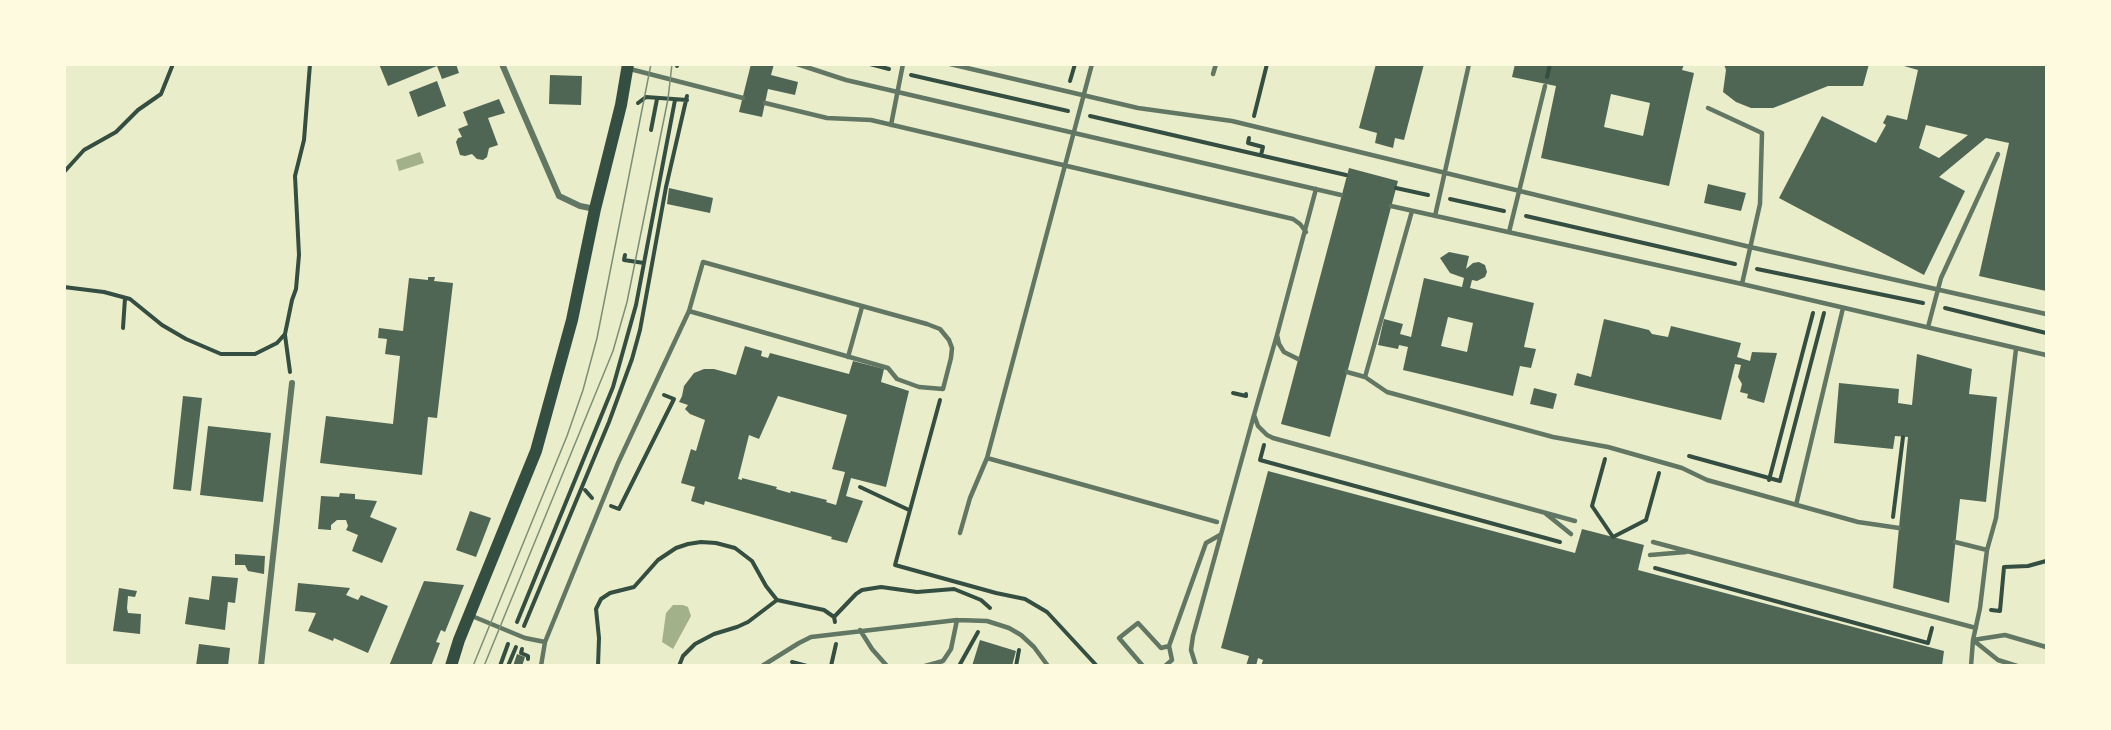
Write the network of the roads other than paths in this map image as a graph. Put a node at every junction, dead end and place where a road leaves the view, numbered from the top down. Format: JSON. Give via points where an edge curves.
{"nodes":[{"id":1,"x":502,"y":64,"type":"edge"},
{"id":2,"x":797,"y":64,"type":"edge"},
{"id":3,"x":903,"y":64,"type":"edge"},
{"id":4,"x":950,"y":64,"type":"edge"},
{"id":5,"x":1092,"y":64,"type":"edge"},
{"id":6,"x":1216,"y":64,"type":"edge"},
{"id":7,"x":1470,"y":64,"type":"edge"},
{"id":8,"x":627,"y":66,"type":"edge"},
{"id":9,"x":1214,"y":75,"type":"dead end"},
{"id":10,"x":1545,"y":86,"type":"dead end"},
{"id":11,"x":897,"y":92,"type":"junction"},
{"id":12,"x":1084,"y":95,"type":"junction"},
{"id":13,"x":743,"y":98,"type":"dead end"},
{"id":14,"x":765,"y":103,"type":"dead end"},
{"id":15,"x":1708,"y":108,"type":"dead end"},
{"id":16,"x":891,"y":125,"type":"junction"},
{"id":17,"x":1075,"y":132,"type":"junction"},
{"id":18,"x":1998,"y":154,"type":"dead end"},
{"id":19,"x":1066,"y":166,"type":"junction"},
{"id":20,"x":1445,"y":173,"type":"junction"},
{"id":21,"x":1316,"y":189,"type":"junction"},
{"id":22,"x":1520,"y":192,"type":"junction"},
{"id":23,"x":1341,"y":195,"type":"dead end"},
{"id":24,"x":1391,"y":206,"type":"dead end"},
{"id":25,"x":595,"y":209,"type":"junction"},
{"id":26,"x":1412,"y":211,"type":"junction"},
{"id":27,"x":1435,"y":216,"type":"junction"},
{"id":28,"x":1305,"y":232,"type":"junction"},
{"id":29,"x":1509,"y":232,"type":"junction"},
{"id":30,"x":1750,"y":247,"type":"junction"},
{"id":31,"x":1742,"y":284,"type":"junction"},
{"id":32,"x":1938,"y":289,"type":"junction"},
{"id":33,"x":862,"y":307,"type":"junction"},
{"id":34,"x":1843,"y":308,"type":"junction"},
{"id":35,"x":689,"y":311,"type":"junction"},
{"id":36,"x":2046,"y":314,"type":"edge"},
{"id":37,"x":1928,"y":327,"type":"junction"},
{"id":38,"x":1277,"y":335,"type":"junction"},
{"id":39,"x":2016,"y":349,"type":"junction"},
{"id":40,"x":2046,"y":355,"type":"edge"},
{"id":41,"x":848,"y":357,"type":"junction"},
{"id":42,"x":1298,"y":359,"type":"dead end"},
{"id":43,"x":1347,"y":372,"type":"dead end"},
{"id":44,"x":1365,"y":377,"type":"junction"},
{"id":45,"x":292,"y":383,"type":"road end"},
{"id":46,"x":1254,"y":415,"type":"junction"},
{"id":47,"x":987,"y":458,"type":"junction"},
{"id":48,"x":1796,"y":505,"type":"junction"},
{"id":49,"x":1543,"y":512,"type":"junction"},
{"id":50,"x":1575,"y":521,"type":"dead end"},
{"id":51,"x":1217,"y":522,"type":"dead end"},
{"id":52,"x":1899,"y":528,"type":"dead end"},
{"id":53,"x":960,"y":534,"type":"dead end"},
{"id":54,"x":1571,"y":534,"type":"dead end"},
{"id":55,"x":1221,"y":535,"type":"junction"},
{"id":56,"x":1653,"y":542,"type":"dead end"},
{"id":57,"x":1955,"y":542,"type":"dead end"},
{"id":58,"x":1987,"y":550,"type":"junction"},
{"id":59,"x":1691,"y":552,"type":"junction"},
{"id":60,"x":1650,"y":555,"type":"dead end"},
{"id":61,"x":470,"y":615,"type":"junction"},
{"id":62,"x":957,"y":620,"type":"junction"},
{"id":63,"x":1976,"y":628,"type":"junction"},
{"id":64,"x":860,"y":630,"type":"junction"},
{"id":65,"x":1973,"y":640,"type":"junction"},
{"id":66,"x":545,"y":642,"type":"junction"},
{"id":67,"x":1169,"y":646,"type":"junction"},
{"id":68,"x":2046,"y":647,"type":"edge"},
{"id":69,"x":261,"y":666,"type":"edge"},
{"id":70,"x":450,"y":666,"type":"edge"},
{"id":71,"x":541,"y":666,"type":"edge"},
{"id":72,"x":762,"y":666,"type":"edge"},
{"id":73,"x":887,"y":666,"type":"edge"},
{"id":74,"x":925,"y":666,"type":"edge"},
{"id":75,"x":1048,"y":666,"type":"edge"},
{"id":76,"x":1143,"y":666,"type":"edge"},
{"id":77,"x":1165,"y":666,"type":"edge"},
{"id":78,"x":1196,"y":666,"type":"edge"},
{"id":79,"x":1971,"y":666,"type":"edge"},
{"id":80,"x":2017,"y":666,"type":"edge"}],
"edges":[{"from":1,"to":25,"type":"street","via":[[559,196]]},
{"from":2,"to":11,"type":"lane"},
{"from":3,"to":11,"type":"lane"},
{"from":4,"to":12,"type":"lane"},
{"from":5,"to":12,"type":"lane"},
{"from":6,"to":9,"type":"lane"},
{"from":7,"to":20,"type":"lane"},
{"from":8,"to":13,"type":"lane"},
{"from":8,"to":25,"type":"main road"},
{"from":10,"to":22,"type":"lane"},
{"from":11,"to":16,"type":"lane"},
{"from":11,"to":17,"type":"lane"},
{"from":12,"to":17,"type":"lane"},
{"from":12,"to":20,"type":"lane","via":[[1160,112],[1232,122]]},
{"from":14,"to":16,"type":"lane","via":[[827,117]]},
{"from":15,"to":30,"type":"lane","via":[[1762,133],[1760,204]]},
{"from":16,"to":19,"type":"lane"},
{"from":17,"to":19,"type":"lane"},
{"from":17,"to":21,"type":"lane"},
{"from":18,"to":32,"type":"lane"},
{"from":19,"to":28,"type":"lane","via":[[1293,219]]},
{"from":19,"to":47,"type":"lane"},
{"from":20,"to":22,"type":"lane"},
{"from":20,"to":27,"type":"lane"},
{"from":21,"to":23,"type":"lane"},
{"from":21,"to":28,"type":"lane"},
{"from":22,"to":29,"type":"lane"},
{"from":22,"to":30,"type":"lane"},
{"from":24,"to":26,"type":"lane"},
{"from":25,"to":61,"type":"main road","via":[[572,320],[536,451]]},
{"from":26,"to":27,"type":"lane"},
{"from":26,"to":44,"type":"lane"},
{"from":27,"to":29,"type":"lane"},
{"from":28,"to":38,"type":"lane"},
{"from":29,"to":31,"type":"lane"},
{"from":30,"to":31,"type":"lane"},
{"from":30,"to":32,"type":"lane"},
{"from":31,"to":34,"type":"lane"},
{"from":32,"to":36,"type":"lane"},
{"from":32,"to":37,"type":"lane"},
{"from":33,"to":35,"type":"lane","via":[[703,262]]},
{"from":33,"to":41,"type":"lane"},
{"from":33,"to":41,"type":"lane","via":[[940,329],[952,348],[943,389],[910,384],[897,379],[888,368]]},
{"from":34,"to":37,"type":"lane"},
{"from":34,"to":48,"type":"lane"},
{"from":35,"to":41,"type":"lane"},
{"from":35,"to":66,"type":"lane","via":[[618,463]]},
{"from":37,"to":39,"type":"lane"},
{"from":38,"to":42,"type":"lane","via":[[1284,352]]},
{"from":38,"to":46,"type":"lane"},
{"from":39,"to":40,"type":"lane"},
{"from":39,"to":58,"type":"lane","via":[[1996,518]]},
{"from":43,"to":44,"type":"lane"},
{"from":44,"to":48,"type":"lane","via":[[1388,392],[1553,437],[1608,447]]},
{"from":45,"to":69,"type":"street"},
{"from":46,"to":49,"type":"lane","via":[[1258,426],[1273,438]]},
{"from":46,"to":55,"type":"lane"},
{"from":47,"to":51,"type":"lane"},
{"from":47,"to":53,"type":"lane"},
{"from":48,"to":52,"type":"lane","via":[[1858,522]]},
{"from":49,"to":50,"type":"lane"},
{"from":49,"to":54,"type":"lane"},
{"from":55,"to":67,"type":"lane","via":[[1206,543]]},
{"from":55,"to":78,"type":"lane","via":[[1193,636],[1191,650]]},
{"from":56,"to":59,"type":"lane"},
{"from":57,"to":58,"type":"lane"},
{"from":58,"to":63,"type":"lane"},
{"from":59,"to":60,"type":"lane"},
{"from":59,"to":63,"type":"lane"},
{"from":61,"to":66,"type":"lane"},
{"from":61,"to":70,"type":"main road"},
{"from":62,"to":64,"type":"lane"},
{"from":62,"to":74,"type":"lane","via":[[951,649],[943,661]]},
{"from":62,"to":75,"type":"lane","via":[[987,621],[1009,628],[1034,647]]},
{"from":63,"to":65,"type":"lane"},
{"from":64,"to":72,"type":"lane","via":[[812,638]]},
{"from":64,"to":73,"type":"lane"},
{"from":65,"to":68,"type":"lane","via":[[2005,635]]},
{"from":65,"to":79,"type":"lane"},
{"from":65,"to":80,"type":"lane","via":[[1998,660]]},
{"from":66,"to":71,"type":"lane"},
{"from":67,"to":76,"type":"lane","via":[[1161,648],[1138,623],[1119,638]]},
{"from":67,"to":77,"type":"lane","via":[[1172,660]]}]}
